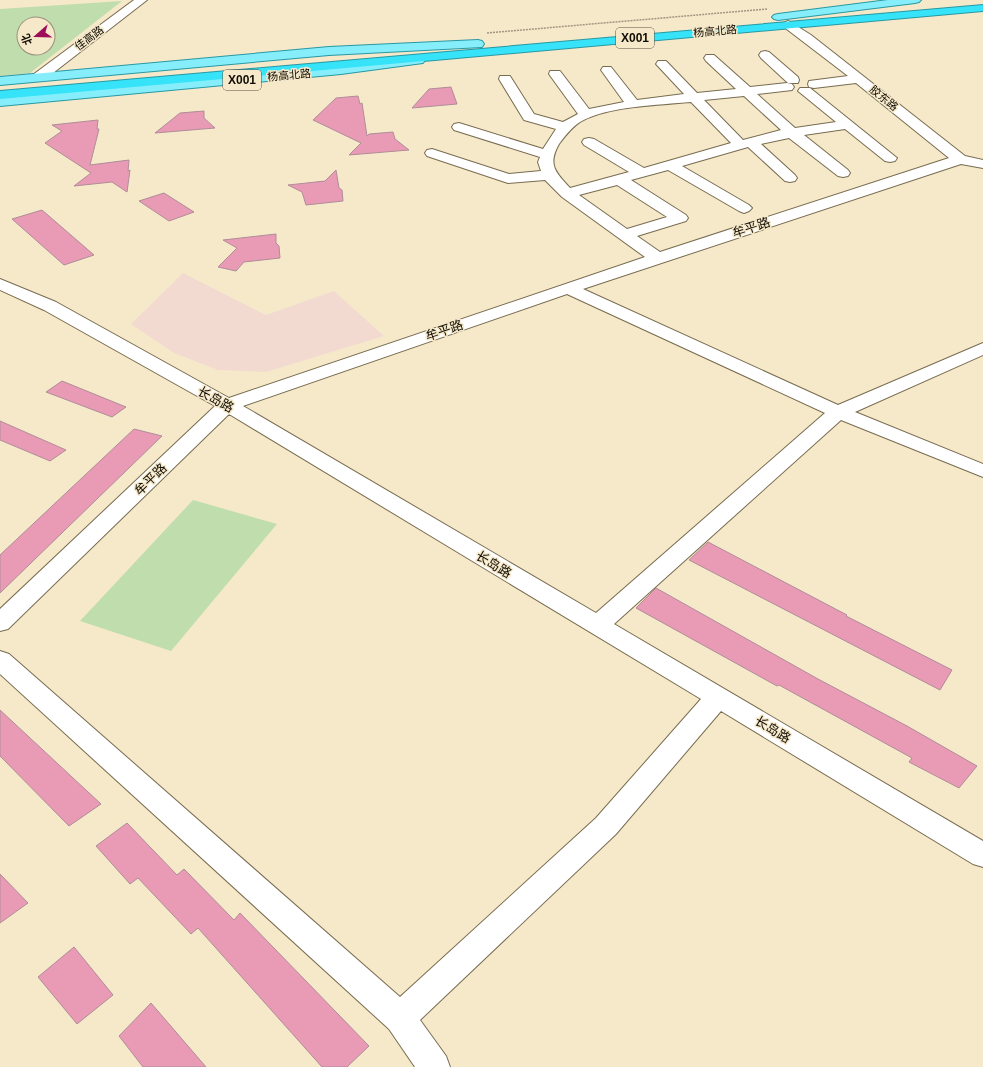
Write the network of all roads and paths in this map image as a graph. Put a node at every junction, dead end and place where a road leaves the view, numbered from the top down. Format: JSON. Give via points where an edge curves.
{"nodes":[{"id":1,"x":141,"y":0,"type":"edge"},
{"id":2,"x":915,"y":0,"type":"edge"},
{"id":3,"x":976,"y":0,"type":"edge"},
{"id":4,"x":983,"y":8,"type":"edge"},
{"id":5,"x":947,"y":11,"type":"joint"},
{"id":6,"x":783,"y":21,"type":"junction"},
{"id":7,"x":480,"y":48,"type":"junction"},
{"id":8,"x":765,"y":55,"type":"dead end"},
{"id":9,"x":710,"y":58,"type":"dead end"},
{"id":10,"x":334,"y":60,"type":"junction"},
{"id":11,"x":662,"y":64,"type":"dead end"},
{"id":12,"x":607,"y":70,"type":"dead end"},
{"id":13,"x":555,"y":74,"type":"dead end"},
{"id":14,"x":39,"y":77,"type":"junction"},
{"id":15,"x":505,"y":79,"type":"dead end"},
{"id":16,"x":860,"y":79,"type":"junction"},
{"id":17,"x":0,"y":81,"type":"edge"},
{"id":18,"x":790,"y":83,"type":"junction"},
{"id":19,"x":0,"y":88,"type":"edge"},
{"id":20,"x":809,"y":88,"type":"junction"},
{"id":21,"x":746,"y":92,"type":"junction"},
{"id":22,"x":0,"y":95,"type":"edge"},
{"id":23,"x":694,"y":97,"type":"junction"},
{"id":24,"x":0,"y":102,"type":"edge"},
{"id":25,"x":633,"y":104,"type":"junction"},
{"id":26,"x":586,"y":115,"type":"junction"},
{"id":27,"x":847,"y":125,"type":"junction"},
{"id":28,"x":459,"y":127,"type":"dead end"},
{"id":29,"x":566,"y":127,"type":"junction"},
{"id":30,"x":792,"y":133,"type":"junction"},
{"id":31,"x":589,"y":142,"type":"dead end"},
{"id":32,"x":746,"y":144,"type":"junction"},
{"id":33,"x":432,"y":153,"type":"dead end"},
{"id":34,"x":548,"y":155,"type":"junction"},
{"id":35,"x":890,"y":158,"type":"dead end"},
{"id":36,"x":960,"y":159,"type":"junction"},
{"id":37,"x":983,"y":164,"type":"edge"},
{"id":38,"x":670,"y":165,"type":"junction"},
{"id":39,"x":642,"y":173,"type":"junction"},
{"id":40,"x":843,"y":173,"type":"dead end"},
{"id":41,"x":549,"y":175,"type":"junction"},
{"id":42,"x":790,"y":178,"type":"dead end"},
{"id":43,"x":620,"y":180,"type":"junction"},
{"id":44,"x":567,"y":194,"type":"junction"},
{"id":45,"x":744,"y":208,"type":"dead end"},
{"id":46,"x":624,"y":235,"type":"junction"},
{"id":47,"x":657,"y":258,"type":"junction"},
{"id":48,"x":0,"y":284,"type":"edge"},
{"id":49,"x":568,"y":288,"type":"junction"},
{"id":50,"x":983,"y":348,"type":"edge"},
{"id":51,"x":227,"y":405,"type":"junction"},
{"id":52,"x":838,"y":412,"type":"junction"},
{"id":53,"x":983,"y":471,"type":"edge"},
{"id":54,"x":0,"y":623,"type":"edge"},
{"id":55,"x":598,"y":625,"type":"junction"},
{"id":56,"x":0,"y":660,"type":"edge"},
{"id":57,"x":718,"y":697,"type":"junction"},
{"id":58,"x":983,"y":855,"type":"edge"},
{"id":59,"x":400,"y":1018,"type":"junction"},
{"id":60,"x":434,"y":1067,"type":"edge"}],
"edges":[{"from":1,"to":14,"type":"street","name":"佳高路"},
{"from":2,"to":6,"type":"main road","name":"杨高北路","number":"X001"},
{"from":3,"to":6,"type":"highway","name":"杨高北路","number":"X001"},
{"from":4,"to":5,"type":"main road","name":"杨高北路","number":"X001"},
{"from":5,"to":6,"type":"highway","name":"杨高北路","number":"X001"},
{"from":6,"to":7,"type":"highway","name":"杨高北路","number":"X001"},
{"from":6,"to":16,"type":"street","name":"胶东路"},
{"from":7,"to":10,"type":"highway","name":"杨高北路","number":"X001"},
{"from":7,"to":14,"type":"main road","name":"杨高北路","number":"X001","via":[[329,51]]},
{"from":7,"to":24,"type":"main road","name":"杨高北路","number":"X001","via":[[341,70]]},
{"from":8,"to":18,"type":"street"},
{"from":9,"to":21,"type":"street"},
{"from":10,"to":19,"type":"highway","name":"杨高北路","number":"X001"},
{"from":10,"to":22,"type":"highway","name":"杨高北路","number":"X001"},
{"from":11,"to":23,"type":"street"},
{"from":12,"to":25,"type":"street"},
{"from":13,"to":26,"type":"street"},
{"from":14,"to":17,"type":"main road","name":"杨高北路","number":"X001"},
{"from":15,"to":29,"type":"street","via":[[530,117]]},
{"from":16,"to":20,"type":"street"},
{"from":16,"to":36,"type":"street","name":"胶东路"},
{"from":18,"to":20,"type":"street","via":[[807,81]]},
{"from":18,"to":21,"type":"street"},
{"from":20,"to":27,"type":"street"},
{"from":21,"to":23,"type":"street"},
{"from":21,"to":30,"type":"street"},
{"from":23,"to":25,"type":"street"},
{"from":23,"to":32,"type":"street"},
{"from":25,"to":26,"type":"street"},
{"from":26,"to":29,"type":"street"},
{"from":27,"to":30,"type":"street"},
{"from":27,"to":35,"type":"street"},
{"from":28,"to":34,"type":"street"},
{"from":29,"to":34,"type":"street","via":[[550,148]]},
{"from":30,"to":32,"type":"street"},
{"from":30,"to":40,"type":"street"},
{"from":31,"to":39,"type":"street"},
{"from":32,"to":38,"type":"street"},
{"from":32,"to":42,"type":"street"},
{"from":33,"to":41,"type":"street","via":[[508,179]]},
{"from":34,"to":41,"type":"street","via":[[546,162]]},
{"from":36,"to":37,"type":"street","name":"胶东路"},
{"from":36,"to":47,"type":"street","name":"牟平路"},
{"from":38,"to":39,"type":"street"},
{"from":38,"to":45,"type":"street"},
{"from":39,"to":43,"type":"street"},
{"from":41,"to":44,"type":"street"},
{"from":43,"to":44,"type":"street"},
{"from":43,"to":46,"type":"street","via":[[680,218]]},
{"from":44,"to":46,"type":"street"},
{"from":46,"to":47,"type":"street"},
{"from":47,"to":49,"type":"street","name":"牟平路"},
{"from":48,"to":51,"type":"street","name":"长岛路","via":[[57,309]]},
{"from":49,"to":51,"type":"street","name":"牟平路"},
{"from":49,"to":52,"type":"street"},
{"from":50,"to":52,"type":"street"},
{"from":51,"to":54,"type":"street","name":"牟平路"},
{"from":51,"to":55,"type":"street","name":"长岛路"},
{"from":52,"to":53,"type":"street"},
{"from":52,"to":55,"type":"street"},
{"from":55,"to":57,"type":"street","name":"长岛路"},
{"from":56,"to":59,"type":"street"},
{"from":57,"to":58,"type":"street","name":"长岛路"},
{"from":57,"to":59,"type":"street","via":[[606,826]]},
{"from":59,"to":60,"type":"street"}]}
